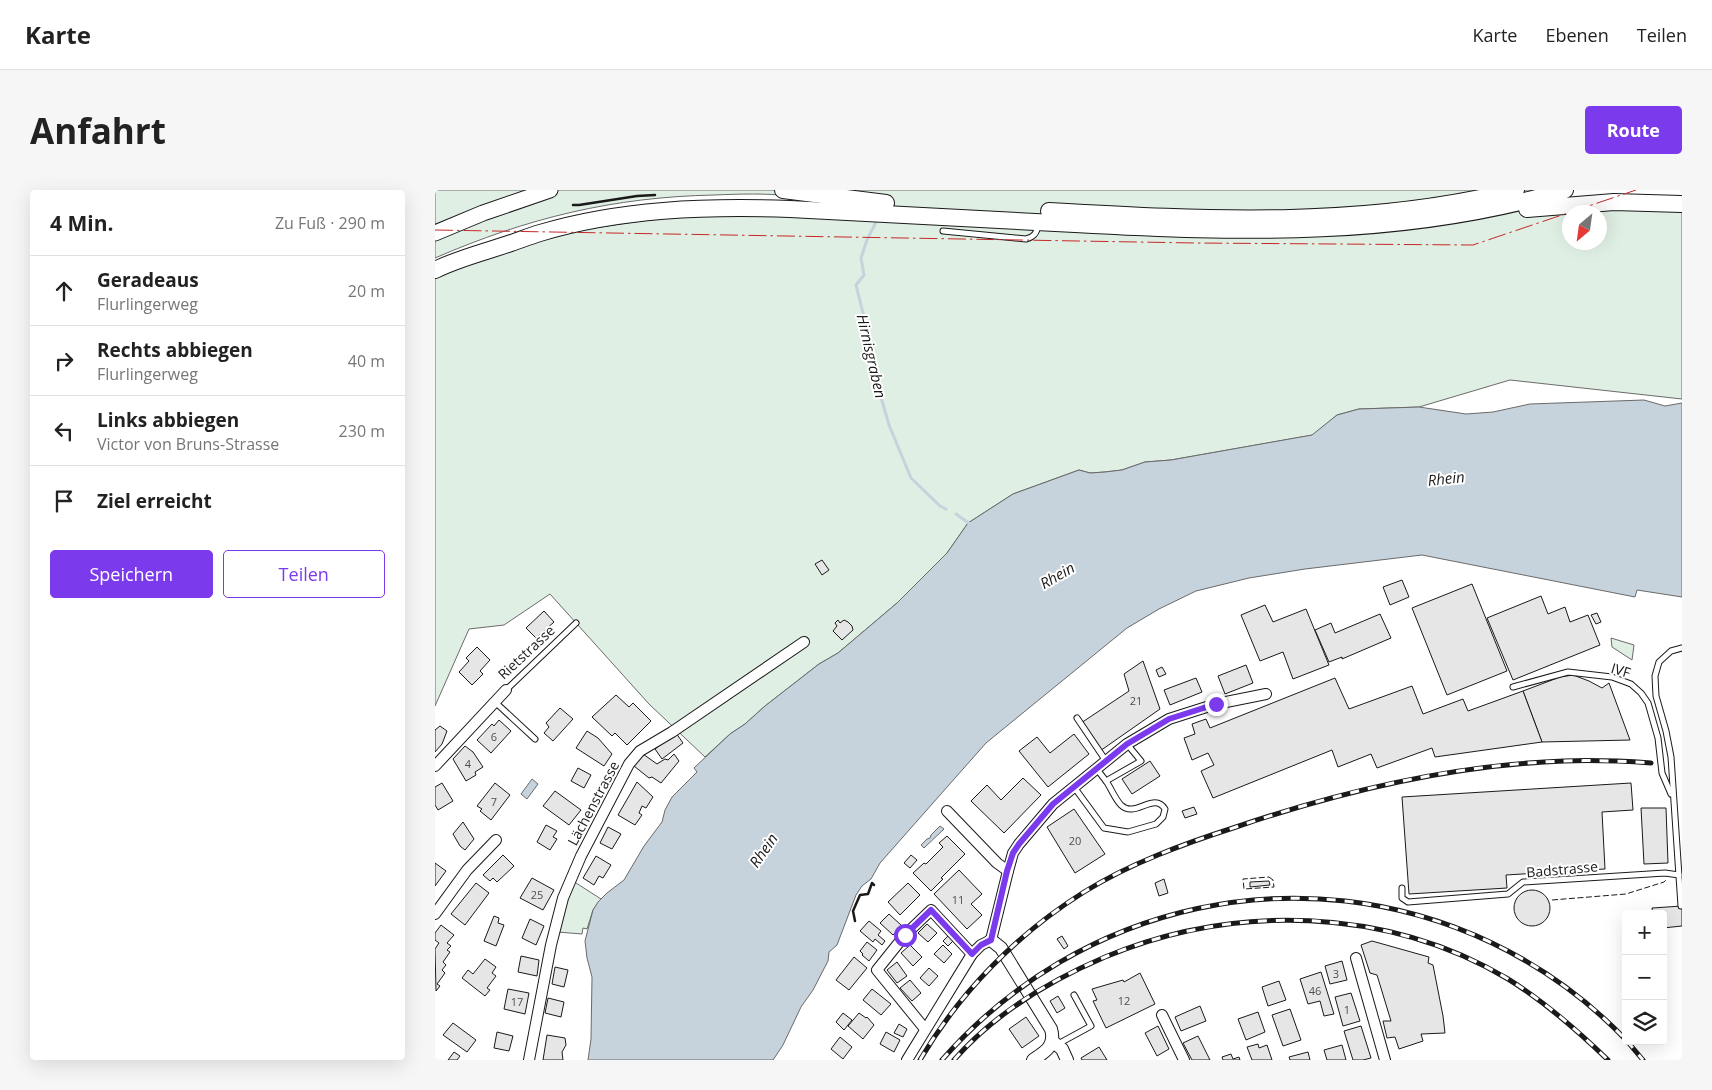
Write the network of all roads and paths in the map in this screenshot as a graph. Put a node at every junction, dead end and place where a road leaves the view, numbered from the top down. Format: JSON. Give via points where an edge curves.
{"nodes":[{"id":1,"x":550,"y":190,"type":"edge"},
{"id":2,"x":783,"y":190,"type":"edge"},
{"id":3,"x":1517,"y":190,"type":"edge"},
{"id":4,"x":1565,"y":190,"type":"edge"},
{"id":5,"x":840,"y":203,"type":"junction"},
{"id":6,"x":1682,"y":204,"type":"edge"},
{"id":7,"x":917,"y":210,"type":"junction"},
{"id":8,"x":1460,"y":215,"type":"junction"},
{"id":9,"x":1037,"y":222,"type":"junction"},
{"id":10,"x":943,"y":231,"type":"dead end"},
{"id":11,"x":435,"y":233,"type":"edge"},
{"id":12,"x":435,"y":270,"type":"edge"},
{"id":13,"x":576,"y":623,"type":"dead end"},
{"id":14,"x":804,"y":642,"type":"dead end"},
{"id":15,"x":1682,"y":648,"type":"edge"},
{"id":16,"x":1513,"y":687,"type":"dead end"},
{"id":17,"x":506,"y":690,"type":"joint"},
{"id":18,"x":1266,"y":694,"type":"dead end"},
{"id":19,"x":495,"y":702,"type":"junction"},
{"id":20,"x":1077,"y":718,"type":"dead end"},
{"id":21,"x":535,"y":739,"type":"dead end"},
{"id":22,"x":1127,"y":744,"type":"junction"},
{"id":23,"x":1106,"y":761,"type":"junction"},
{"id":24,"x":435,"y":766,"type":"edge"},
{"id":25,"x":1096,"y":768,"type":"junction"},
{"id":26,"x":1106,"y":781,"type":"junction"},
{"id":27,"x":1074,"y":786,"type":"junction"},
{"id":28,"x":1673,"y":797,"type":"junction"},
{"id":29,"x":947,"y":811,"type":"dead end"},
{"id":30,"x":496,"y":840,"type":"dead end"},
{"id":31,"x":1007,"y":871,"type":"junction"},
{"id":32,"x":1679,"y":875,"type":"junction"},
{"id":33,"x":1402,"y":888,"type":"dead end"},
{"id":34,"x":1681,"y":906,"type":"edge"},
{"id":35,"x":435,"y":914,"type":"edge"},
{"id":36,"x":991,"y":940,"type":"junction"},
{"id":37,"x":972,"y":954,"type":"junction"},
{"id":38,"x":1356,"y":958,"type":"dead end"},
{"id":39,"x":1074,"y":995,"type":"dead end"},
{"id":40,"x":1162,"y":1014,"type":"dead end"},
{"id":41,"x":925,"y":1029,"type":"junction"},
{"id":42,"x":1055,"y":1042,"type":"junction"},
{"id":43,"x":529,"y":1060,"type":"edge"},
{"id":44,"x":907,"y":1060,"type":"edge"},
{"id":45,"x":1033,"y":1060,"type":"edge"},
{"id":46,"x":1067,"y":1060,"type":"edge"},
{"id":47,"x":1184,"y":1060,"type":"edge"},
{"id":48,"x":1385,"y":1060,"type":"edge"}],
"edges":[{"from":1,"to":11,"type":"main road"},
{"from":2,"to":5,"type":"highway"},
{"from":3,"to":7,"type":"highway","via":[[1389,212],[1277,218]]},
{"from":4,"to":8,"type":"highway"},
{"from":5,"to":7,"type":"highway"},
{"from":5,"to":7,"type":"highway","via":[[886,203]]},
{"from":5,"to":12,"type":"highway","via":[[630,214],[539,233]]},
{"from":6,"to":8,"type":"highway","via":[[1595,203]]},
{"from":7,"to":9,"type":"highway"},
{"from":8,"to":9,"type":"highway","via":[[1374,226],[1285,230],[1196,230]]},
{"from":9,"to":10,"type":"lane","via":[[1037,232],[1026,239]]},
{"from":13,"to":17,"type":"lane","name":"Rietstrasse"},
{"from":14,"to":43,"type":"street","name":"Lächenstrasse","via":[[640,751],[629,764],[563,898]]},
{"from":15,"to":28,"type":"lane","via":[[1671,650],[1659,662],[1655,676],[1656,696],[1671,757]]},
{"from":16,"to":28,"type":"lane","name":"IVF","via":[[1568,672],[1612,677],[1631,684],[1648,703],[1658,738],[1662,773]]},
{"from":17,"to":19,"type":"street","name":"Rietstrasse"},
{"from":18,"to":22,"type":"street","via":[[1177,716]]},
{"from":19,"to":21,"type":"lane"},
{"from":19,"to":24,"type":"street","name":"Rietstrasse"},
{"from":20,"to":23,"type":"lane"},
{"from":22,"to":23,"type":"street"},
{"from":22,"to":26,"type":"lane","via":[[1141,760]]},
{"from":23,"to":25,"type":"street"},
{"from":25,"to":26,"type":"lane"},
{"from":25,"to":27,"type":"street"},
{"from":26,"to":27,"type":"lane","via":[[1121,806],[1128,810],[1155,802],[1165,809],[1163,817],[1156,824],[1129,832],[1104,828]]},
{"from":27,"to":31,"type":"street","via":[[1053,804],[1019,844]]},
{"from":28,"to":32,"type":"lane"},
{"from":29,"to":31,"type":"street"},
{"from":30,"to":35,"type":"street","via":[[467,870]]},
{"from":31,"to":36,"type":"street"},
{"from":32,"to":33,"type":"lane","name":"Badstrasse","via":[[1665,873],[1523,882],[1508,894],[1408,902],[1403,898]]},
{"from":32,"to":34,"type":"lane"},
{"from":36,"to":37,"type":"street"},
{"from":36,"to":42,"type":"street","via":[[1001,948],[1051,1029]]},
{"from":37,"to":41,"type":"street"},
{"from":37,"to":41,"type":"street","via":[[931,910],[905,935],[877,970]]},
{"from":38,"to":48,"type":"street"},
{"from":39,"to":42,"type":"lane","via":[[1091,1026]]},
{"from":40,"to":47,"type":"street"},
{"from":41,"to":44,"type":"street"},
{"from":42,"to":45,"type":"street"},
{"from":42,"to":46,"type":"street"}]}
